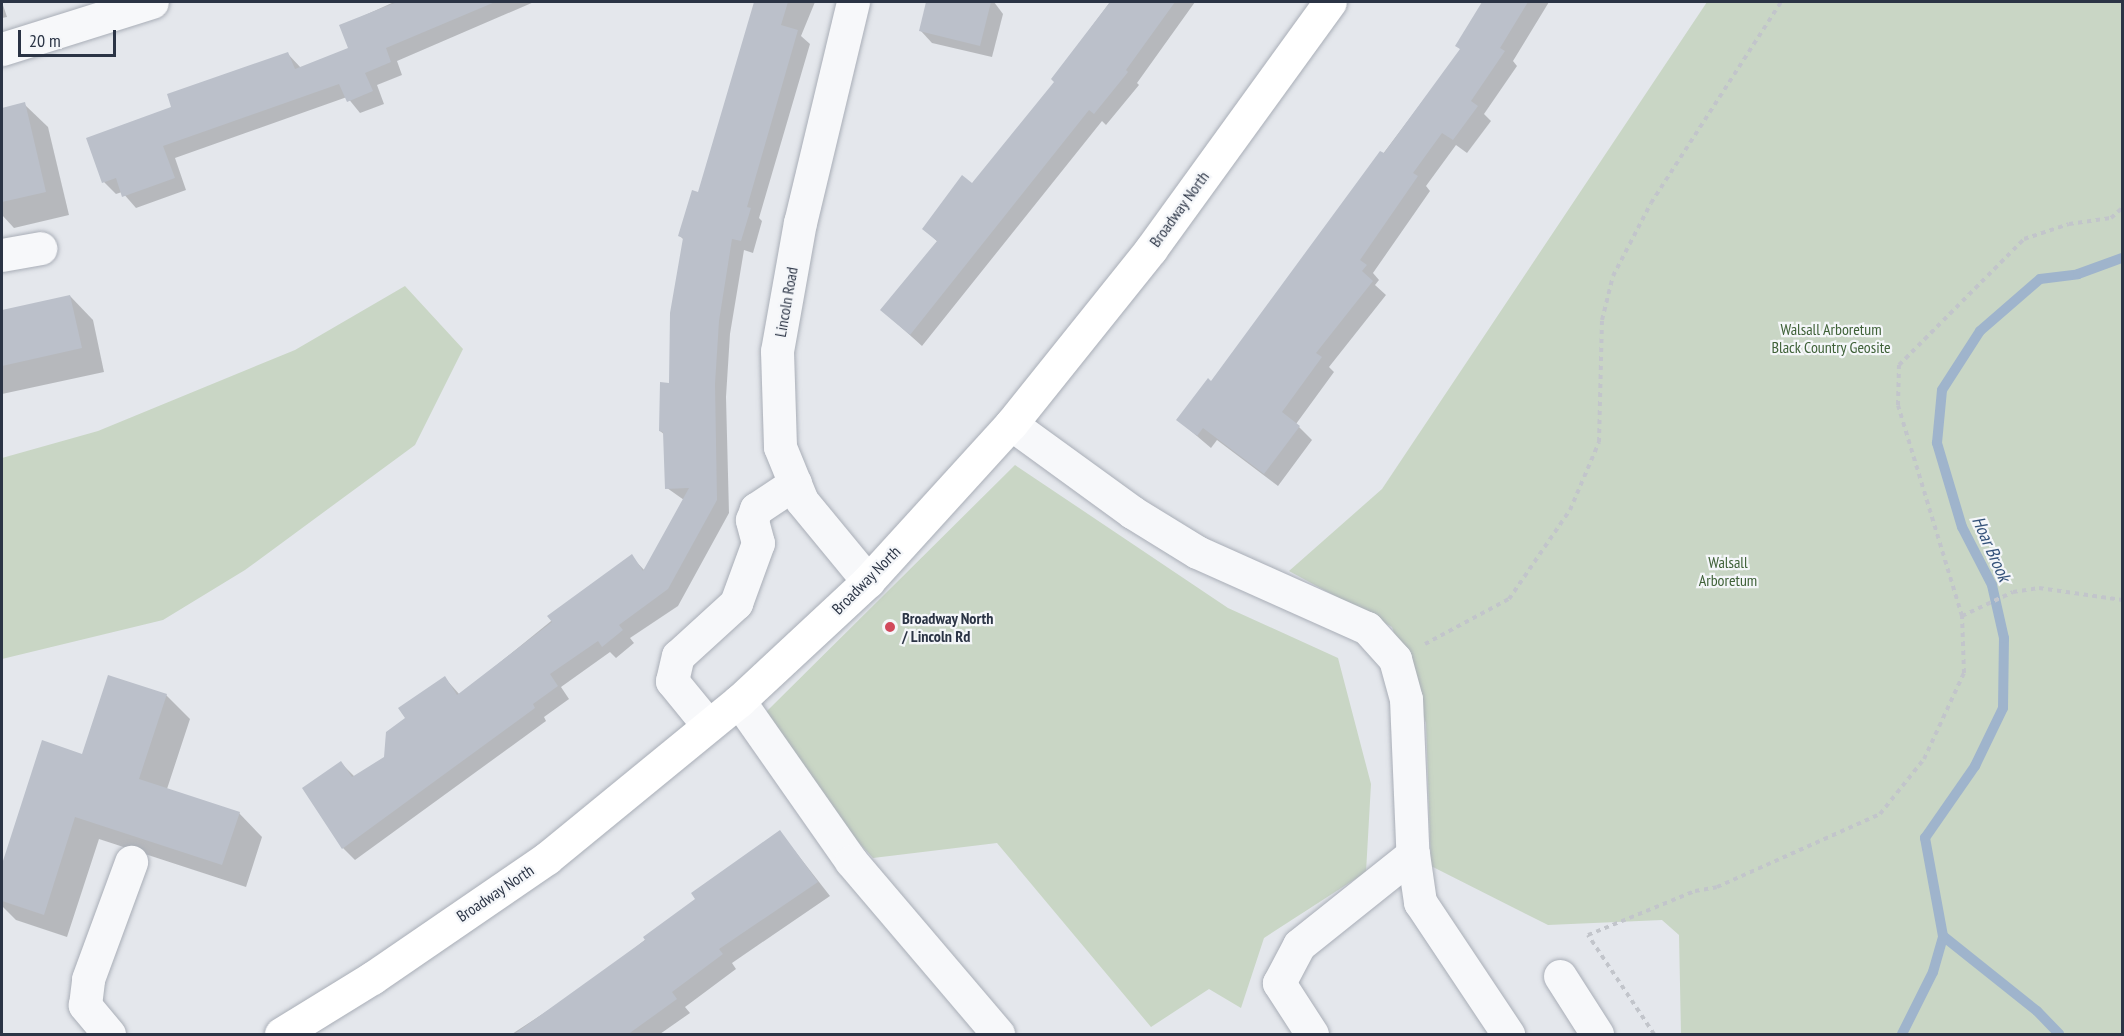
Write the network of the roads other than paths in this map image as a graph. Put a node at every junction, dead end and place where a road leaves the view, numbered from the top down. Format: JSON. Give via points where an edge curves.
{"nodes":[{"id":1,"x":153,"y":2,"type":"edge"},
{"id":2,"x":853,"y":2,"type":"edge"},
{"id":3,"x":1330,"y":2,"type":"edge"},
{"id":4,"x":2,"y":49,"type":"edge"},
{"id":5,"x":40,"y":248,"type":"dead end"},
{"id":6,"x":2,"y":255,"type":"edge"},
{"id":7,"x":1011,"y":424,"type":"junction"},
{"id":8,"x":795,"y":483,"type":"junction"},
{"id":9,"x":868,"y":581,"type":"junction"},
{"id":10,"x":739,"y":701,"type":"junction"},
{"id":11,"x":708,"y":725,"type":"junction"},
{"id":12,"x":1413,"y":861,"type":"junction"},
{"id":13,"x":131,"y":862,"type":"dead end"},
{"id":14,"x":1560,"y":976,"type":"dead end"},
{"id":15,"x":109,"y":1035,"type":"edge"},
{"id":16,"x":281,"y":1035,"type":"edge"},
{"id":17,"x":998,"y":1035,"type":"edge"},
{"id":18,"x":1312,"y":1035,"type":"edge"},
{"id":19,"x":1508,"y":1035,"type":"edge"},
{"id":20,"x":1597,"y":1035,"type":"edge"}],
"edges":[{"from":1,"to":4,"type":"street"},
{"from":2,"to":8,"type":"street","name":"Lincoln Road","via":[[800,222],[777,351],[780,447]]},
{"from":3,"to":7,"type":"highway","name":"Broadway North","via":[[1151,249]]},
{"from":5,"to":6,"type":"street"},
{"from":7,"to":9,"type":"highway","name":"Broadway North"},
{"from":7,"to":12,"type":"street","via":[[1132,512],[1197,552],[1367,627],[1395,659],[1406,699]]},
{"from":8,"to":9,"type":"street","name":"Lincoln Road","via":[[802,501]]},
{"from":8,"to":11,"type":"street","via":[[756,509],[752,520],[758,543],[736,603],[678,656],[672,681]]},
{"from":9,"to":10,"type":"highway","name":"Broadway North"},
{"from":10,"to":11,"type":"highway","name":"Broadway North"},
{"from":10,"to":17,"type":"street","via":[[851,861]]},
{"from":11,"to":16,"type":"highway","name":"Broadway North","via":[[547,858]]},
{"from":12,"to":18,"type":"street","via":[[1299,945],[1279,983]]},
{"from":12,"to":19,"type":"street","via":[[1420,902]]},
{"from":13,"to":15,"type":"street","via":[[88,978],[84,1005]]},
{"from":14,"to":20,"type":"street"}]}
